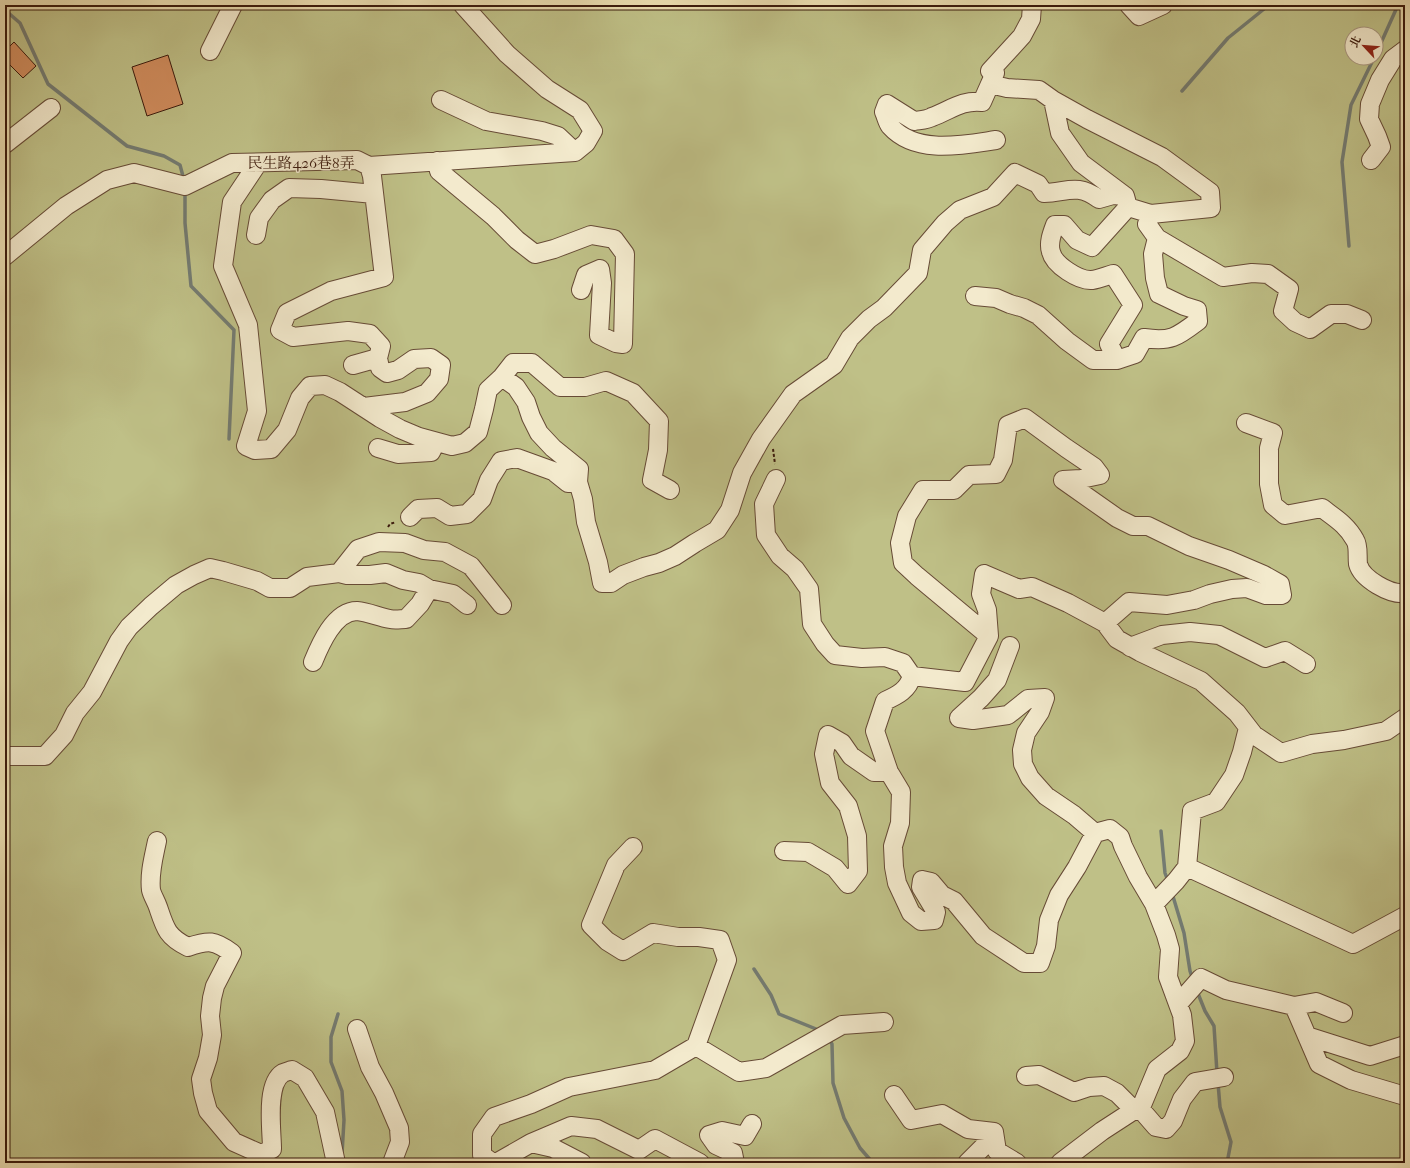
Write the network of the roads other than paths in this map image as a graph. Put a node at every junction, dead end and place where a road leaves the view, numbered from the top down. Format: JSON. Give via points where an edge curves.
{"nodes":[{"id":1,"x":233,"y":5,"type":"edge"},
{"id":2,"x":463,"y":5,"type":"edge"},
{"id":3,"x":1032,"y":5,"type":"edge"},
{"id":4,"x":1129,"y":5,"type":"edge"},
{"id":5,"x":1163,"y":5,"type":"edge"},
{"id":6,"x":1405,"y":50,"type":"edge"},
{"id":7,"x":210,"y":51,"type":"dead end"},
{"id":8,"x":990,"y":84,"type":"junction"},
{"id":9,"x":442,"y":100,"type":"dead end"},
{"id":10,"x":1053,"y":100,"type":"junction"},
{"id":11,"x":52,"y":108,"type":"dead end"},
{"id":12,"x":996,"y":140,"type":"dead end"},
{"id":13,"x":5,"y":144,"type":"edge"},
{"id":14,"x":575,"y":152,"type":"junction"},
{"id":15,"x":1371,"y":160,"type":"dead end"},
{"id":16,"x":438,"y":161,"type":"junction"},
{"id":17,"x":258,"y":163,"type":"junction"},
{"id":18,"x":369,"y":166,"type":"junction"},
{"id":19,"x":374,"y":194,"type":"junction"},
{"id":20,"x":1126,"y":202,"type":"junction"},
{"id":21,"x":1151,"y":214,"type":"junction"},
{"id":22,"x":256,"y":235,"type":"dead end"},
{"id":23,"x":1157,"y":238,"type":"junction"},
{"id":24,"x":5,"y":256,"type":"edge"},
{"id":25,"x":581,"y":290,"type":"dead end"},
{"id":26,"x":975,"y":296,"type":"dead end"},
{"id":27,"x":1362,"y":320,"type":"dead end"},
{"id":28,"x":378,"y":358,"type":"junction"},
{"id":29,"x":1118,"y":360,"type":"junction"},
{"id":30,"x":353,"y":364,"type":"dead end"},
{"id":31,"x":502,"y":377,"type":"junction"},
{"id":32,"x":364,"y":407,"type":"junction"},
{"id":33,"x":1246,"y":423,"type":"dead end"},
{"id":34,"x":436,"y":442,"type":"junction"},
{"id":35,"x":378,"y":448,"type":"dead end"},
{"id":36,"x":776,"y":479,"type":"road end"},
{"id":37,"x":578,"y":482,"type":"junction"},
{"id":38,"x":670,"y":490,"type":"dead end"},
{"id":39,"x":410,"y":517,"type":"dead end"},
{"id":40,"x":339,"y":573,"type":"junction"},
{"id":41,"x":429,"y":589,"type":"junction"},
{"id":42,"x":1405,"y":593,"type":"edge"},
{"id":43,"x":467,"y":605,"type":"dead end"},
{"id":44,"x":502,"y":605,"type":"dead end"},
{"id":45,"x":1105,"y":623,"type":"junction"},
{"id":46,"x":989,"y":636,"type":"junction"},
{"id":47,"x":1010,"y":646,"type":"dead end"},
{"id":48,"x":1130,"y":646,"type":"junction"},
{"id":49,"x":313,"y":662,"type":"dead end"},
{"id":50,"x":1306,"y":664,"type":"dead end"},
{"id":51,"x":912,"y":676,"type":"junction"},
{"id":52,"x":1405,"y":718,"type":"edge"},
{"id":53,"x":1248,"y":728,"type":"junction"},
{"id":54,"x":5,"y":756,"type":"edge"},
{"id":55,"x":889,"y":772,"type":"junction"},
{"id":56,"x":1095,"y":834,"type":"junction"},
{"id":57,"x":157,"y":841,"type":"dead end"},
{"id":58,"x":633,"y":847,"type":"dead end"},
{"id":59,"x":784,"y":850,"type":"dead end"},
{"id":60,"x":1187,"y":867,"type":"junction"},
{"id":61,"x":1158,"y":900,"type":"junction"},
{"id":62,"x":1405,"y":916,"type":"edge"},
{"id":63,"x":1184,"y":998,"type":"junction"},
{"id":64,"x":1294,"y":1006,"type":"junction"},
{"id":65,"x":1343,"y":1013,"type":"dead end"},
{"id":66,"x":884,"y":1022,"type":"dead end"},
{"id":67,"x":357,"y":1029,"type":"dead end"},
{"id":68,"x":1307,"y":1036,"type":"junction"},
{"id":69,"x":1405,"y":1045,"type":"edge"},
{"id":70,"x":696,"y":1046,"type":"junction"},
{"id":71,"x":1026,"y":1076,"type":"dead end"},
{"id":72,"x":1216,"y":1079,"type":"dead end"},
{"id":73,"x":894,"y":1095,"type":"dead end"},
{"id":74,"x":1405,"y":1096,"type":"edge"},
{"id":75,"x":1134,"y":1110,"type":"junction"},
{"id":76,"x":752,"y":1124,"type":"dead end"},
{"id":77,"x":994,"y":1132,"type":"junction"},
{"id":78,"x":531,"y":1143,"type":"junction"},
{"id":79,"x":274,"y":1156,"type":"edge"},
{"id":80,"x":335,"y":1160,"type":"edge"},
{"id":81,"x":392,"y":1163,"type":"edge"},
{"id":82,"x":493,"y":1163,"type":"edge"},
{"id":83,"x":496,"y":1163,"type":"edge"},
{"id":84,"x":582,"y":1163,"type":"edge"},
{"id":85,"x":700,"y":1163,"type":"edge"},
{"id":86,"x":735,"y":1163,"type":"edge"},
{"id":87,"x":967,"y":1163,"type":"edge"},
{"id":88,"x":1017,"y":1163,"type":"edge"},
{"id":89,"x":1060,"y":1163,"type":"edge"}],
"edges":[{"from":1,"to":7,"type":"street"},
{"from":2,"to":14,"type":"street","via":[[507,54],[547,89],[580,110],[593,131],[586,143]]},
{"from":3,"to":8,"type":"street","via":[[1031,19],[1022,36],[990,71],[994,73]]},
{"from":4,"to":5,"type":"street","via":[[1140,16]]},
{"from":6,"to":15,"type":"street","via":[[1393,59],[1380,80],[1370,104],[1369,119],[1381,147]]},
{"from":8,"to":10,"type":"street","via":[[1039,90]]},
{"from":8,"to":12,"type":"street","via":[[982,102],[971,101],[931,118],[914,121],[887,104],[884,112],[889,125],[903,137],[919,143],[943,147]]},
{"from":9,"to":14,"type":"street","via":[[486,121],[558,136]]},
{"from":10,"to":20,"type":"street","via":[[1060,133],[1081,163]]},
{"from":10,"to":21,"type":"street","via":[[1162,157],[1210,192],[1210,208]]},
{"from":11,"to":13,"type":"street"},
{"from":14,"to":16,"type":"street"},
{"from":16,"to":18,"type":"street"},
{"from":16,"to":25,"type":"street","via":[[439,171],[535,254],[591,235],[614,239],[625,254],[624,344],[616,344],[599,334],[602,283],[600,269],[586,275]]},
{"from":17,"to":18,"type":"street","name":"民生路426巷8弄","via":[[357,160]]},
{"from":17,"to":24,"type":"street","name":"民生路426巷8弄","via":[[232,163],[185,186],[134,173],[108,180],[66,206]]},
{"from":17,"to":32,"type":"street","via":[[232,202],[223,266],[248,325],[257,411],[246,446],[255,450],[271,450],[287,430],[300,398],[310,386],[325,385]]},
{"from":18,"to":19,"type":"street","name":"民生路426巷8弄"},
{"from":19,"to":22,"type":"street","via":[[289,188],[272,200],[259,218]]},
{"from":19,"to":28,"type":"street","name":"民生路426巷8弄","via":[[384,277],[331,291],[287,313],[280,330],[293,337],[348,331],[370,334],[381,346]]},
{"from":20,"to":21,"type":"street"},
{"from":20,"to":29,"type":"street","via":[[1092,247],[1077,240],[1064,225],[1055,225],[1051,236],[1051,252],[1059,265],[1074,275],[1091,280],[1113,274],[1133,305],[1109,344]]},
{"from":20,"to":37,"type":"street","via":[[1113,195],[1099,199],[1077,188],[1044,193],[1038,184],[1015,173],[993,197],[960,210],[922,250],[918,273],[850,338],[834,365],[793,394],[761,439],[742,473],[730,510],[717,530],[676,556],[623,575],[612,583],[602,583]]},
{"from":21,"to":23,"type":"street","via":[[1147,224]]},
{"from":23,"to":27,"type":"street","via":[[1223,277],[1252,273],[1268,274],[1289,289],[1283,311],[1295,322],[1310,329],[1331,314],[1347,314]]},
{"from":23,"to":29,"type":"street","via":[[1153,254],[1159,294],[1197,310],[1198,321],[1179,336],[1160,340],[1144,338],[1135,354]]},
{"from":26,"to":29,"type":"street","via":[[996,298],[1038,315],[1093,360]]},
{"from":28,"to":30,"type":"street"},
{"from":28,"to":32,"type":"street","via":[[380,368],[387,373],[398,370],[414,359],[431,358],[441,365],[439,379],[427,393],[405,402]]},
{"from":31,"to":34,"type":"street","via":[[488,390],[478,432],[465,443],[452,446]]},
{"from":31,"to":37,"type":"street","via":[[516,387],[526,402],[530,417],[539,433],[579,469]]},
{"from":31,"to":38,"type":"street","via":[[513,363],[532,363],[560,387],[586,387],[606,381],[633,393],[659,421],[658,450],[652,480]]},
{"from":32,"to":34,"type":"street","via":[[400,429]]},
{"from":33,"to":42,"type":"street","via":[[1273,432],[1269,448],[1269,484],[1273,505],[1285,515],[1322,508],[1346,526],[1356,541],[1358,565],[1368,578],[1381,587],[1400,594]]},
{"from":34,"to":35,"type":"street","via":[[431,452],[398,454]]},
{"from":36,"to":51,"type":"street","via":[[764,504],[766,535],[780,556],[795,569],[809,589],[812,624],[825,644],[835,655],[885,657],[903,663]]},
{"from":37,"to":39,"type":"street","via":[[568,483],[553,471],[517,458],[501,461],[489,480],[482,499],[467,514],[450,516],[437,508],[418,509]]},
{"from":40,"to":41,"type":"street","via":[[386,573],[419,583]]},
{"from":40,"to":44,"type":"street","via":[[358,549],[378,542],[405,543],[424,550],[445,552],[471,566]]},
{"from":40,"to":54,"type":"street","via":[[307,577],[290,588],[270,588],[257,580],[210,568],[194,575],[166,593],[129,627],[92,692],[75,713],[64,735],[45,756]]},
{"from":41,"to":43,"type":"street","via":[[453,594]]},
{"from":41,"to":49,"type":"street","via":[[406,619],[391,619],[356,611],[343,615],[322,642]]},
{"from":45,"to":46,"type":"street","via":[[1032,587],[1019,589],[984,574],[981,594],[987,610]]},
{"from":45,"to":46,"type":"street","via":[[1129,602],[1167,605],[1239,588],[1247,588],[1266,595],[1282,595],[1280,584],[1148,526],[1133,526],[1117,518],[1063,480],[1100,475],[1094,467],[1025,418],[1008,425],[1003,460],[996,474],[969,475],[954,490],[923,490],[908,516],[900,543],[904,563]]},
{"from":45,"to":48,"type":"street","via":[[1117,639]]},
{"from":46,"to":51,"type":"street","via":[[966,682]]},
{"from":47,"to":56,"type":"street","via":[[997,680],[959,718],[973,720],[1008,715],[1028,699],[1045,698],[1040,712],[1026,733],[1022,750],[1023,764],[1030,778],[1046,796],[1074,815]]},
{"from":48,"to":50,"type":"street","via":[[1162,634],[1219,634],[1265,658],[1285,651]]},
{"from":48,"to":53,"type":"street","via":[[1200,681],[1237,713]]},
{"from":51,"to":55,"type":"street","via":[[910,683],[899,695],[885,701],[875,731]]},
{"from":52,"to":53,"type":"street","via":[[1386,731],[1312,744],[1280,753]]},
{"from":53,"to":60,"type":"street","via":[[1234,775],[1216,802],[1192,812]]},
{"from":55,"to":56,"type":"street","via":[[901,792],[900,822],[893,846],[894,868],[897,883],[910,913],[921,921],[934,920],[936,912],[921,887],[922,880],[931,882],[942,895],[954,901],[983,936],[1024,963],[1040,963],[1046,946],[1049,920],[1059,895]]},
{"from":55,"to":59,"type":"street","via":[[874,772],[851,756],[842,743],[828,735],[824,754],[830,783],[848,806],[852,818],[857,836],[858,871],[848,884],[835,868],[808,852]]},
{"from":56,"to":61,"type":"street","via":[[1110,829],[1120,837],[1138,877]]},
{"from":57,"to":79,"type":"street","via":[[151,891],[169,933],[175,941],[188,947],[212,942],[232,953],[215,986],[212,998],[212,1035],[201,1079],[208,1111],[234,1142],[261,1154]]},
{"from":58,"to":70,"type":"street","via":[[616,865],[591,925],[607,941],[623,951],[654,933],[678,938],[720,940],[727,960]]},
{"from":60,"to":61,"type":"street"},
{"from":60,"to":62,"type":"street","via":[[1353,944]]},
{"from":61,"to":63,"type":"street","via":[[1170,949],[1168,977]]},
{"from":63,"to":64,"type":"street","via":[[1201,978],[1226,990]]},
{"from":63,"to":75,"type":"street","via":[[1182,1015],[1185,1041],[1180,1051],[1157,1069],[1142,1104]]},
{"from":64,"to":65,"type":"street","via":[[1316,1002]]},
{"from":64,"to":68,"type":"street"},
{"from":66,"to":70,"type":"street","via":[[842,1025],[766,1068],[739,1072]]},
{"from":67,"to":81,"type":"street","via":[[370,1067],[399,1128],[400,1142]]},
{"from":68,"to":69,"type":"street","via":[[1370,1056]]},
{"from":68,"to":74,"type":"street","via":[[1319,1064],[1351,1080]]},
{"from":70,"to":82,"type":"street","via":[[654,1070],[569,1087],[494,1117],[482,1134],[482,1156]]},
{"from":71,"to":75,"type":"street","via":[[1039,1075],[1074,1092],[1104,1086],[1117,1093]]},
{"from":72,"to":75,"type":"street","via":[[1196,1082],[1182,1099],[1173,1121],[1166,1129],[1156,1127],[1143,1112]]},
{"from":73,"to":77,"type":"street","via":[[911,1120],[942,1114],[968,1130]]},
{"from":75,"to":89,"type":"street"},
{"from":76,"to":86,"type":"street","via":[[745,1136],[722,1131],[710,1135],[716,1145],[733,1153]]},
{"from":77,"to":87,"type":"street","via":[[988,1142]]},
{"from":77,"to":88,"type":"street","via":[[997,1151]]},
{"from":78,"to":83,"type":"street"},
{"from":78,"to":84,"type":"street","via":[[553,1148]]},
{"from":78,"to":85,"type":"street","via":[[571,1126],[597,1129],[639,1150],[655,1139]]},
{"from":79,"to":80,"type":"street","via":[[270,1113],[273,1087],[282,1073],[292,1070],[305,1078],[324,1112]]}]}
